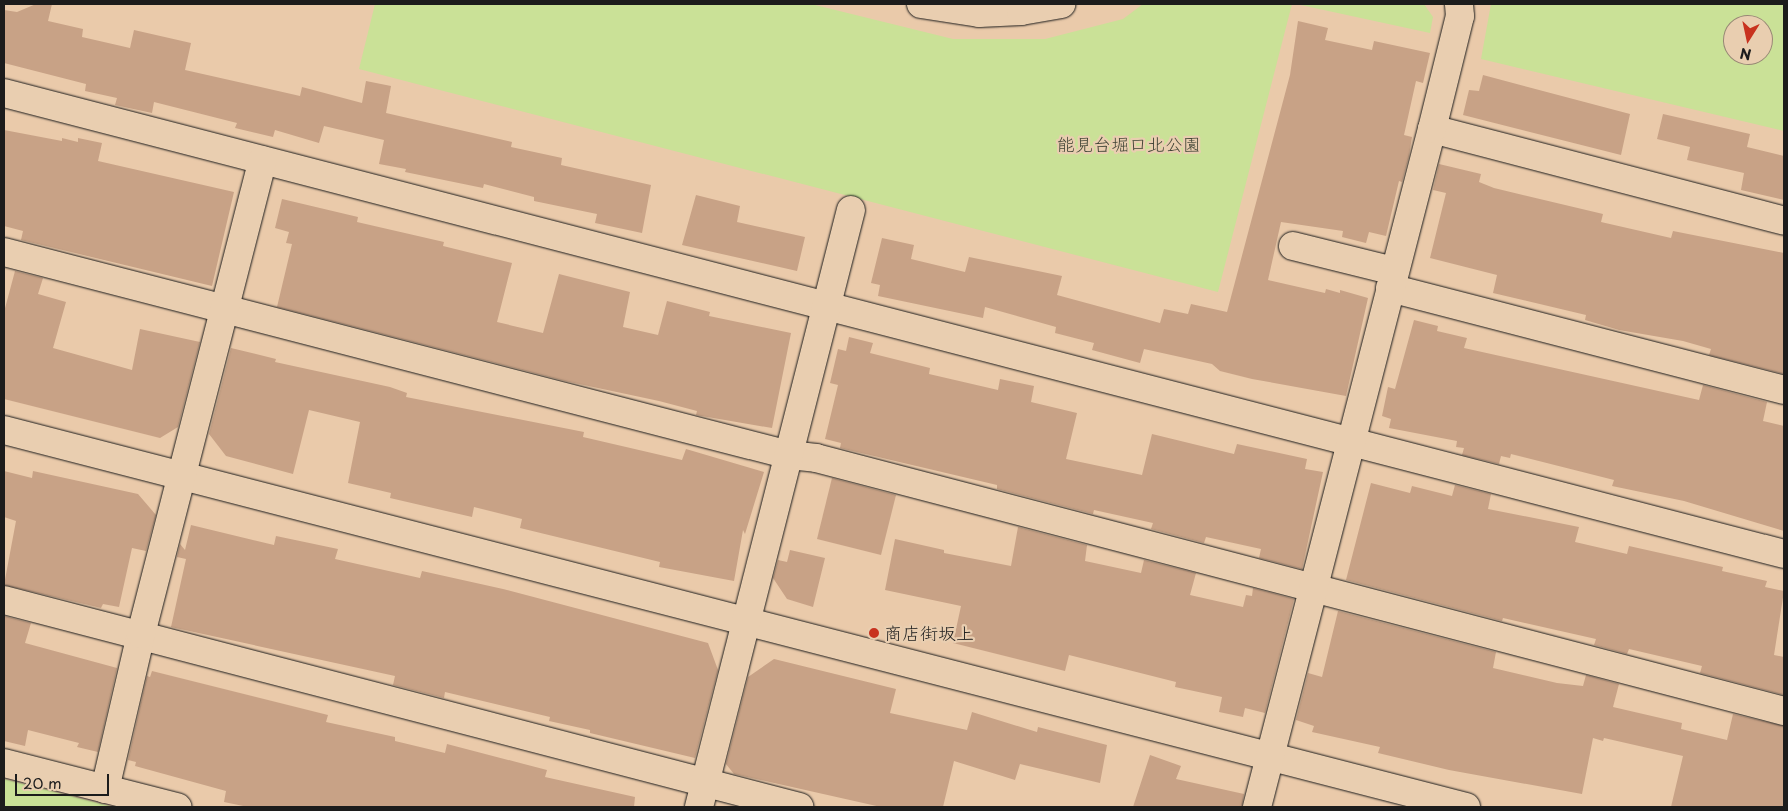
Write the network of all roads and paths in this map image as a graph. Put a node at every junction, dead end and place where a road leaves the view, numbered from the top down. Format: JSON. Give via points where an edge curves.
{"nodes":[{"id":1,"x":921,"y":4,"type":"edge"},
{"id":2,"x":1061,"y":4,"type":"edge"},
{"id":3,"x":1459,"y":4,"type":"edge"},
{"id":4,"x":4,"y":93,"type":"edge"},
{"id":5,"x":1432,"y":129,"type":"junction"},
{"id":6,"x":263,"y":160,"type":"junction"},
{"id":7,"x":852,"y":210,"type":"dead end"},
{"id":8,"x":1784,"y":221,"type":"edge"},
{"id":9,"x":1294,"y":246,"type":"dead end"},
{"id":10,"x":4,"y":252,"type":"edge"},
{"id":11,"x":1392,"y":280,"type":"junction"},
{"id":12,"x":826,"y":306,"type":"junction"},
{"id":13,"x":225,"y":311,"type":"junction"},
{"id":14,"x":1784,"y":390,"type":"edge"},
{"id":15,"x":4,"y":430,"type":"edge"},
{"id":16,"x":1353,"y":439,"type":"junction"},
{"id":17,"x":789,"y":455,"type":"junction"},
{"id":18,"x":183,"y":476,"type":"junction"},
{"id":19,"x":1784,"y":554,"type":"edge"},
{"id":20,"x":1311,"y":590,"type":"junction"},
{"id":21,"x":4,"y":600,"type":"edge"},
{"id":22,"x":748,"y":620,"type":"junction"},
{"id":23,"x":141,"y":634,"type":"junction"},
{"id":24,"x":1784,"y":711,"type":"edge"},
{"id":25,"x":1268,"y":755,"type":"junction"},
{"id":26,"x":4,"y":762,"type":"edge"},
{"id":27,"x":704,"y":780,"type":"junction"},
{"id":28,"x":105,"y":788,"type":"junction"},
{"id":29,"x":177,"y":807,"type":"edge"},
{"id":30,"x":699,"y":807,"type":"edge"},
{"id":31,"x":799,"y":807,"type":"edge"},
{"id":32,"x":1257,"y":807,"type":"edge"},
{"id":33,"x":1466,"y":807,"type":"edge"}],
"edges":[{"from":1,"to":2,"type":"street","via":[[978,13],[1021,11]]},
{"from":3,"to":5,"type":"street","via":[[1460,16]]},
{"from":4,"to":6,"type":"street"},
{"from":5,"to":8,"type":"street"},
{"from":5,"to":11,"type":"street"},
{"from":6,"to":12,"type":"street"},
{"from":6,"to":13,"type":"street"},
{"from":7,"to":12,"type":"street"},
{"from":9,"to":11,"type":"street"},
{"from":10,"to":13,"type":"street"},
{"from":11,"to":14,"type":"street"},
{"from":11,"to":16,"type":"street"},
{"from":12,"to":16,"type":"street"},
{"from":12,"to":17,"type":"street"},
{"from":13,"to":17,"type":"street"},
{"from":13,"to":18,"type":"street"},
{"from":15,"to":18,"type":"street"},
{"from":16,"to":19,"type":"street"},
{"from":16,"to":20,"type":"street"},
{"from":17,"to":20,"type":"street","via":[[816,458]]},
{"from":17,"to":22,"type":"street"},
{"from":18,"to":22,"type":"street"},
{"from":18,"to":23,"type":"street"},
{"from":20,"to":24,"type":"street"},
{"from":20,"to":25,"type":"street"},
{"from":21,"to":23,"type":"street"},
{"from":22,"to":25,"type":"street"},
{"from":22,"to":27,"type":"street"},
{"from":23,"to":27,"type":"street"},
{"from":23,"to":28,"type":"street"},
{"from":25,"to":32,"type":"street"},
{"from":25,"to":33,"type":"street"},
{"from":26,"to":28,"type":"street"},
{"from":27,"to":30,"type":"street"},
{"from":27,"to":31,"type":"street","via":[[730,790]]},
{"from":28,"to":29,"type":"street"}]}
